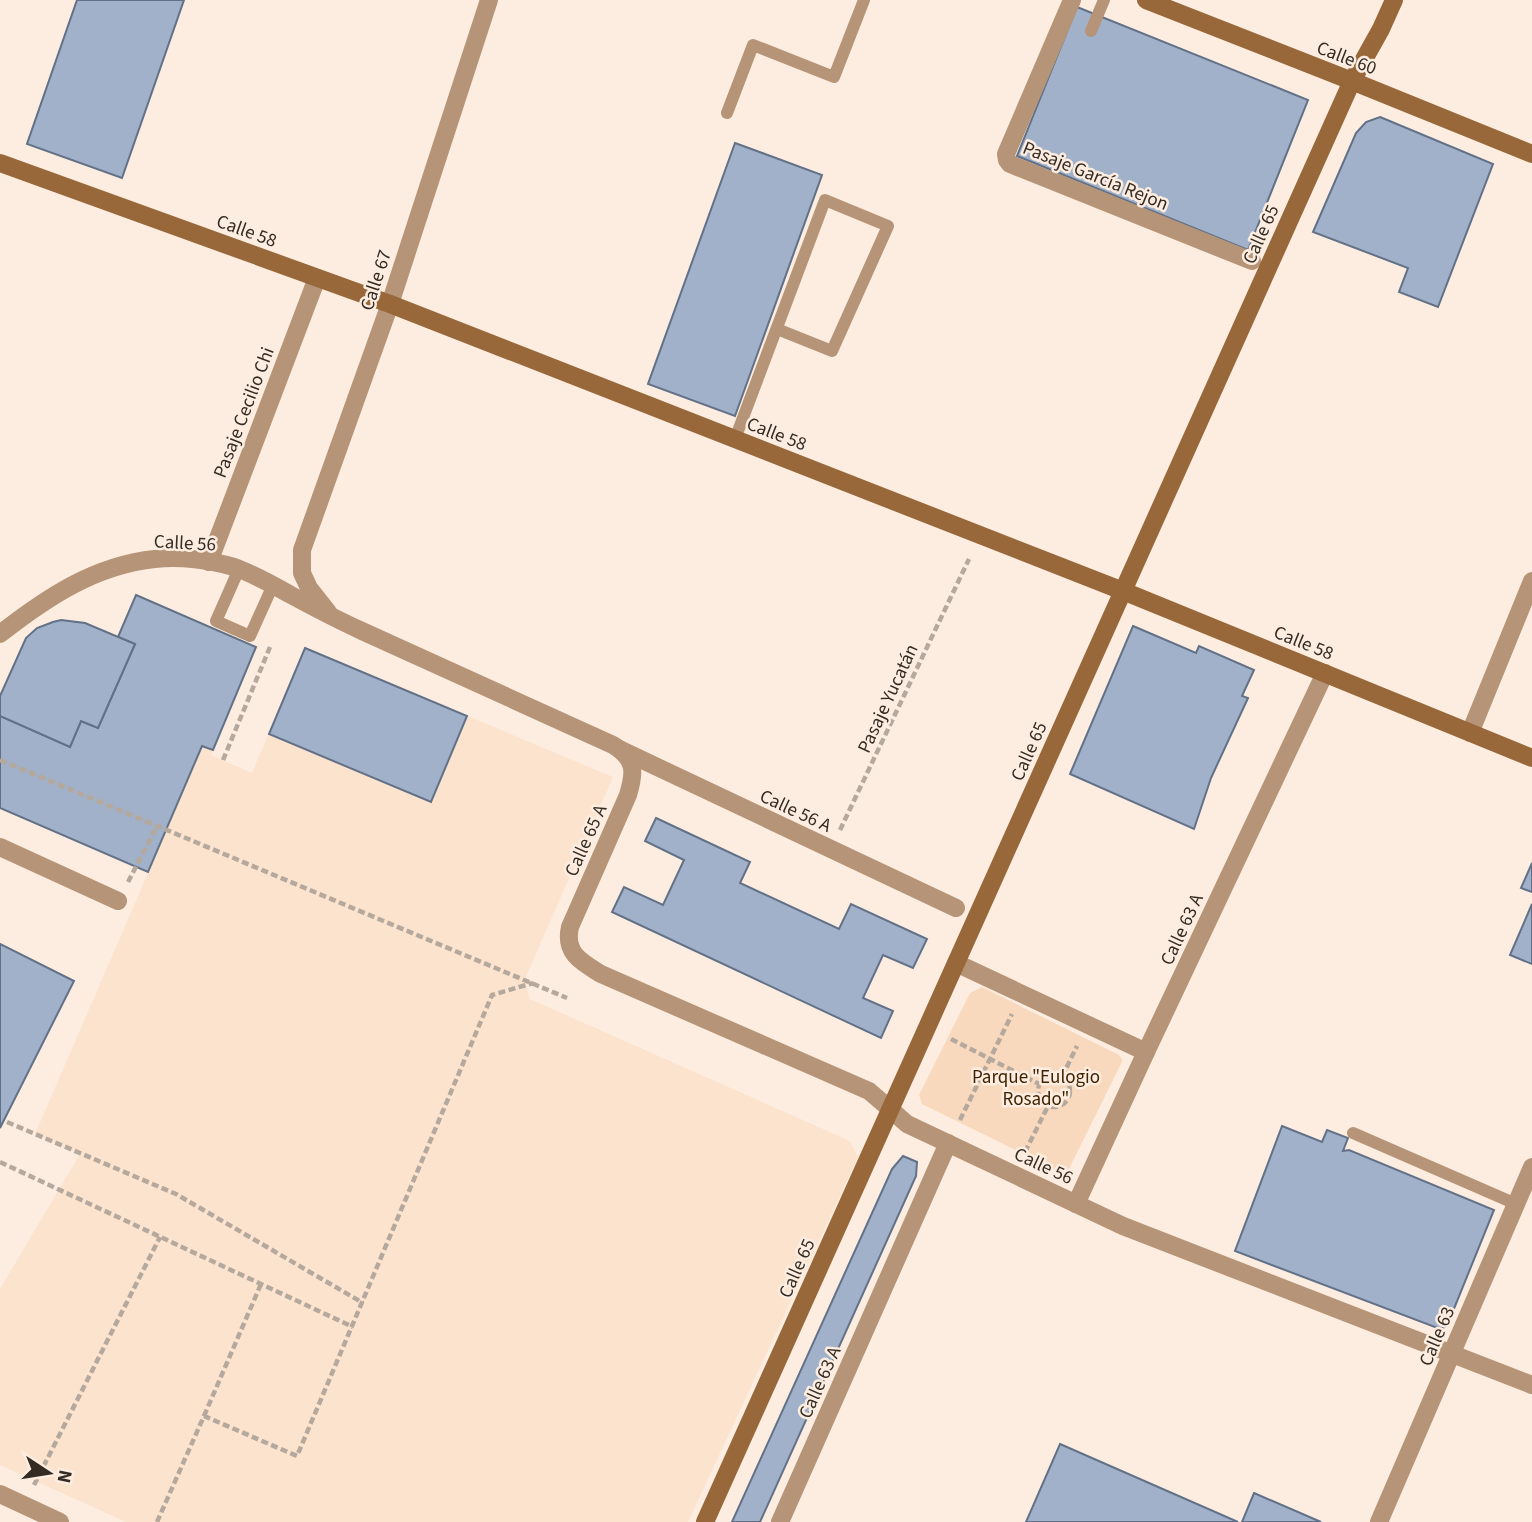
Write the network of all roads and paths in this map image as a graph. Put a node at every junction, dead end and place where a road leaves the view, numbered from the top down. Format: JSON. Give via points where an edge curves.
{"nodes":[{"id":1,"x":489,"y":0,"type":"edge"},
{"id":2,"x":864,"y":0,"type":"edge"},
{"id":3,"x":1072,"y":0,"type":"edge"},
{"id":4,"x":1104,"y":0,"type":"edge"},
{"id":5,"x":1146,"y":0,"type":"edge"},
{"id":6,"x":1394,"y":0,"type":"edge"},
{"id":7,"x":1091,"y":31,"type":"dead end"},
{"id":8,"x":1352,"y":80,"type":"junction"},
{"id":9,"x":727,"y":113,"type":"dead end"},
{"id":10,"x":1532,"y":154,"type":"edge"},
{"id":11,"x":0,"y":163,"type":"edge"},
{"id":12,"x":1252,"y":261,"type":"dead end"},
{"id":13,"x":317,"y":278,"type":"junction"},
{"id":14,"x":390,"y":304,"type":"junction"},
{"id":15,"x":777,"y":329,"type":"junction"},
{"id":16,"x":735,"y":439,"type":"junction"},
{"id":17,"x":969,"y":559,"type":"dead end"},
{"id":18,"x":209,"y":562,"type":"junction"},
{"id":19,"x":239,"y":569,"type":"junction"},
{"id":20,"x":302,"y":573,"type":"joint"},
{"id":21,"x":1532,"y":581,"type":"edge"},
{"id":22,"x":273,"y":585,"type":"junction"},
{"id":23,"x":1123,"y":591,"type":"junction"},
{"id":24,"x":333,"y":617,"type":"junction"},
{"id":25,"x":0,"y":634,"type":"edge"},
{"id":26,"x":275,"y":636,"type":"dead end"},
{"id":27,"x":1325,"y":673,"type":"junction"},
{"id":28,"x":1470,"y":733,"type":"junction"},
{"id":29,"x":624,"y":754,"type":"junction"},
{"id":30,"x":1532,"y":758,"type":"edge"},
{"id":31,"x":0,"y":760,"type":"edge"},
{"id":32,"x":223,"y":760,"type":"dead end"},
{"id":33,"x":157,"y":825,"type":"junction"},
{"id":34,"x":0,"y":847,"type":"edge"},
{"id":35,"x":831,"y":849,"type":"junction"},
{"id":36,"x":118,"y":901,"type":"joint"},
{"id":37,"x":956,"y":908,"type":"dead end"},
{"id":38,"x":568,"y":936,"type":"joint"},
{"id":39,"x":956,"y":963,"type":"junction"},
{"id":40,"x":533,"y":983,"type":"junction"},
{"id":41,"x":567,"y":998,"type":"dead end"},
{"id":42,"x":1014,"y":1010,"type":"dead end"},
{"id":43,"x":951,"y":1039,"type":"dead end"},
{"id":44,"x":1079,"y":1042,"type":"dead end"},
{"id":45,"x":1146,"y":1052,"type":"junction"},
{"id":46,"x":990,"y":1059,"type":"junction"},
{"id":47,"x":1062,"y":1077,"type":"junction"},
{"id":48,"x":1039,"y":1084,"type":"junction"},
{"id":49,"x":1048,"y":1106,"type":"junction"},
{"id":50,"x":890,"y":1109,"type":"junction"},
{"id":51,"x":960,"y":1120,"type":"dead end"},
{"id":52,"x":7,"y":1122,"type":"dead end"},
{"id":53,"x":1353,"y":1133,"type":"dead end"},
{"id":54,"x":948,"y":1143,"type":"junction"},
{"id":55,"x":1025,"y":1152,"type":"dead end"},
{"id":56,"x":0,"y":1162,"type":"edge"},
{"id":57,"x":1532,"y":1167,"type":"edge"},
{"id":58,"x":1076,"y":1204,"type":"junction"},
{"id":59,"x":1516,"y":1204,"type":"junction"},
{"id":60,"x":160,"y":1237,"type":"junction"},
{"id":61,"x":261,"y":1284,"type":"junction"},
{"id":62,"x":363,"y":1303,"type":"junction"},
{"id":63,"x":353,"y":1327,"type":"junction"},
{"id":64,"x":1451,"y":1354,"type":"junction"},
{"id":65,"x":1532,"y":1385,"type":"edge"},
{"id":66,"x":204,"y":1416,"type":"junction"},
{"id":67,"x":34,"y":1485,"type":"dead end"},
{"id":68,"x":0,"y":1494,"type":"edge"},
{"id":69,"x":60,"y":1522,"type":"edge"},
{"id":70,"x":157,"y":1522,"type":"edge"},
{"id":71,"x":705,"y":1522,"type":"edge"},
{"id":72,"x":780,"y":1522,"type":"edge"},
{"id":73,"x":1379,"y":1522,"type":"edge"}],
"edges":[{"from":1,"to":14,"type":"street","name":"Calle 67"},
{"from":2,"to":9,"type":"lane","via":[[834,77],[753,45]]},
{"from":3,"to":12,"type":"street","name":"Pasaje García Rejon","via":[[1006,160]]},
{"from":4,"to":7,"type":"lane"},
{"from":5,"to":8,"type":"main road","name":"Calle 60"},
{"from":6,"to":8,"type":"main road","name":"Calle 65"},
{"from":8,"to":10,"type":"main road","name":"Calle 60"},
{"from":8,"to":23,"type":"main road","name":"Calle 65"},
{"from":11,"to":13,"type":"main road","name":"Calle 58"},
{"from":13,"to":14,"type":"main road","name":"Calle 58"},
{"from":13,"to":18,"type":"street","name":"Pasaje Cecilio Chi"},
{"from":14,"to":16,"type":"main road","name":"Calle 58"},
{"from":14,"to":20,"type":"street","name":"Calle 67","via":[[302,550]]},
{"from":15,"to":15,"type":"lane","via":[[825,200],[888,226],[832,351]]},
{"from":15,"to":16,"type":"lane"},
{"from":16,"to":23,"type":"main road","name":"Calle 58"},
{"from":17,"to":35,"type":"path","name":"Pasaje Yucatán"},
{"from":18,"to":19,"type":"street","name":"Calle 56"},
{"from":18,"to":25,"type":"street","name":"Calle 56","via":[[158,558],[108,570],[53,595]]},
{"from":19,"to":22,"type":"street","name":"Calle 56"},
{"from":19,"to":22,"type":"lane","via":[[216,621],[250,636]]},
{"from":20,"to":24,"type":"street","name":"Calle 56"},
{"from":21,"to":28,"type":"street"},
{"from":22,"to":24,"type":"street","name":"Calle 56"},
{"from":23,"to":27,"type":"main road","name":"Calle 58"},
{"from":23,"to":39,"type":"main road","name":"Calle 65"},
{"from":24,"to":29,"type":"street","name":"Calle 56"},
{"from":26,"to":32,"type":"path"},
{"from":27,"to":28,"type":"main road","name":"Calle 58"},
{"from":27,"to":45,"type":"street","name":"Calle 63 A"},
{"from":28,"to":30,"type":"main road","name":"Calle 58"},
{"from":29,"to":35,"type":"street","name":"Calle 56 A"},
{"from":29,"to":38,"type":"street","name":"Calle 65 A","via":[[633,778],[628,795]]},
{"from":31,"to":33,"type":"path"},
{"from":33,"to":36,"type":"path"},
{"from":33,"to":40,"type":"path"},
{"from":34,"to":36,"type":"street"},
{"from":35,"to":37,"type":"street","name":"Calle 56 A"},
{"from":38,"to":50,"type":"street","name":"Calle 56","via":[[576,958],[601,974],[869,1091]]},
{"from":39,"to":45,"type":"street"},
{"from":39,"to":50,"type":"main road","name":"Calle 65"},
{"from":40,"to":41,"type":"path"},
{"from":40,"to":62,"type":"path","via":[[492,995]]},
{"from":42,"to":46,"type":"path"},
{"from":43,"to":46,"type":"path"},
{"from":44,"to":47,"type":"path"},
{"from":45,"to":58,"type":"street","name":"Calle 63 A"},
{"from":46,"to":48,"type":"path"},
{"from":46,"to":51,"type":"path"},
{"from":47,"to":48,"type":"path","via":[[1049,1075]]},
{"from":47,"to":49,"type":"path","via":[[1070,1095],[1063,1104]]},
{"from":48,"to":49,"type":"path","via":[[1040,1099]]},
{"from":49,"to":55,"type":"path"},
{"from":50,"to":54,"type":"street","name":"Calle 56","via":[[907,1124]]},
{"from":50,"to":71,"type":"main road","name":"Calle 65"},
{"from":52,"to":62,"type":"path","via":[[176,1194]]},
{"from":53,"to":59,"type":"lane"},
{"from":54,"to":58,"type":"street","name":"Calle 56"},
{"from":54,"to":72,"type":"street","name":"Calle 63 A"},
{"from":56,"to":60,"type":"path"},
{"from":57,"to":59,"type":"street","name":"Calle 63"},
{"from":58,"to":64,"type":"street","name":"Calle 56"},
{"from":59,"to":64,"type":"street","name":"Calle 63"},
{"from":60,"to":61,"type":"path"},
{"from":60,"to":67,"type":"path"},
{"from":61,"to":63,"type":"path"},
{"from":61,"to":66,"type":"path"},
{"from":62,"to":63,"type":"path"},
{"from":63,"to":66,"type":"path","via":[[297,1456]]},
{"from":64,"to":65,"type":"street","name":"Calle 56"},
{"from":64,"to":73,"type":"street","name":"Calle 63"},
{"from":66,"to":70,"type":"path"},
{"from":68,"to":69,"type":"street"}]}
